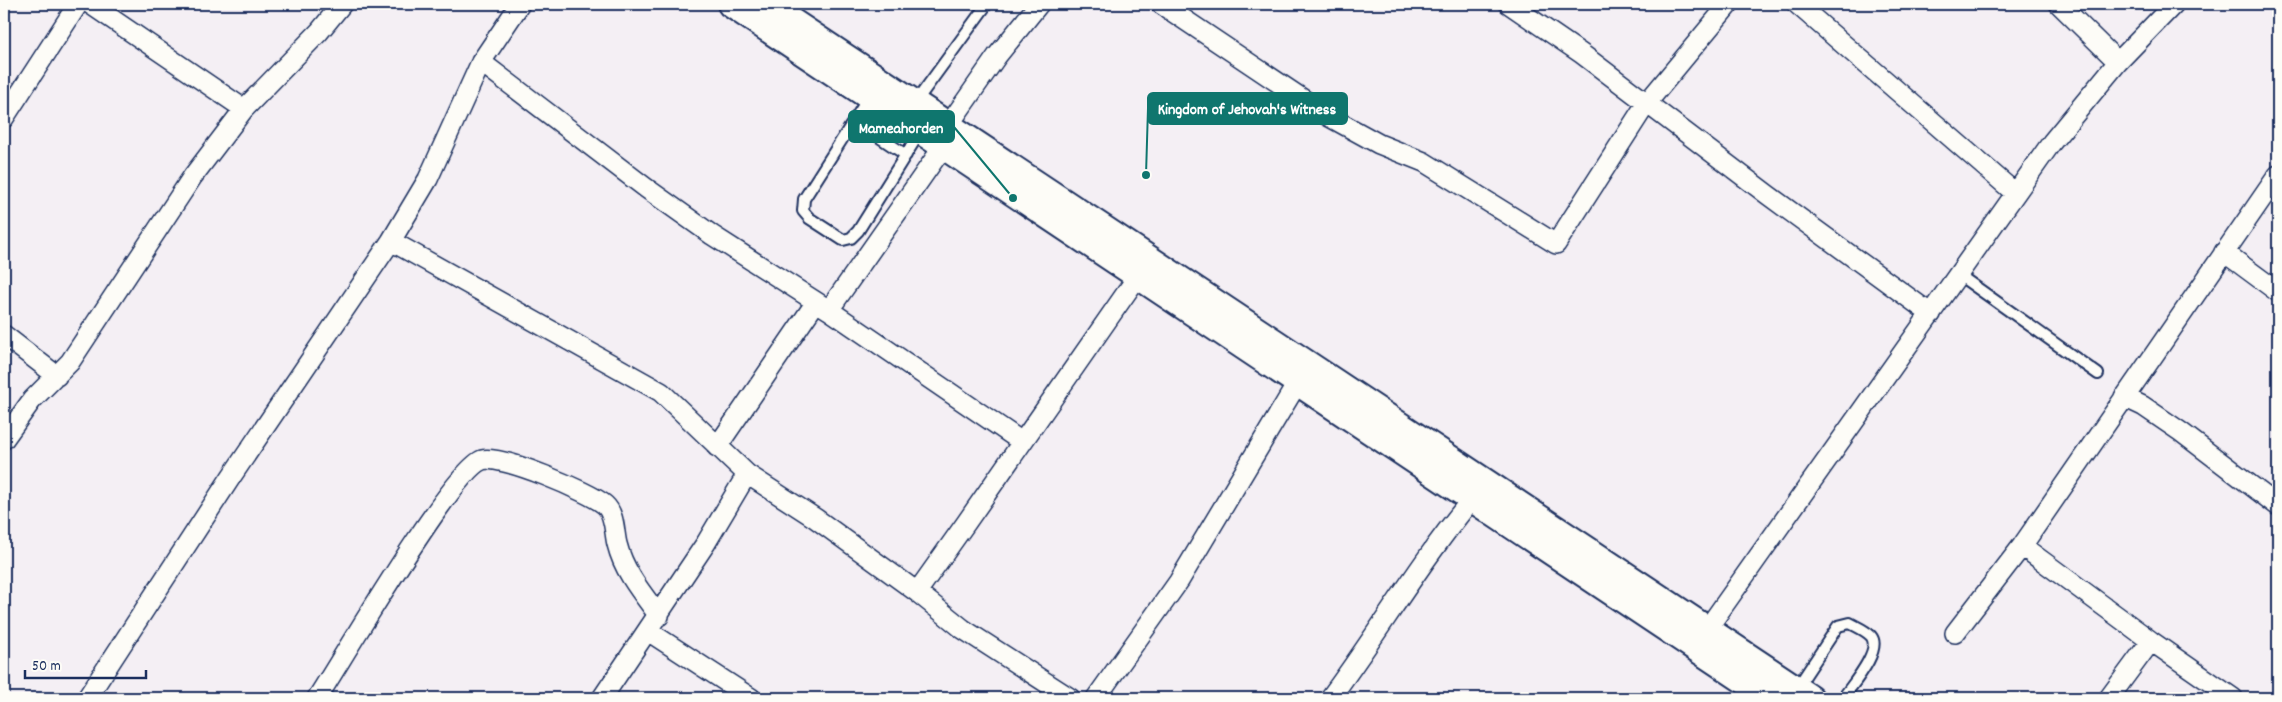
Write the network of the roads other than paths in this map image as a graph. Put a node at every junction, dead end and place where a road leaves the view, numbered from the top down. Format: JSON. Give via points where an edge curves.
{"nodes":[{"id":1,"x":78,"y":4,"type":"edge"},
{"id":2,"x":90,"y":4,"type":"edge"},
{"id":3,"x":342,"y":4,"type":"edge"},
{"id":4,"x":520,"y":4,"type":"edge"},
{"id":5,"x":731,"y":4,"type":"edge"},
{"id":6,"x":765,"y":4,"type":"edge"},
{"id":7,"x":987,"y":4,"type":"edge"},
{"id":8,"x":1039,"y":4,"type":"edge"},
{"id":9,"x":1161,"y":4,"type":"edge"},
{"id":10,"x":1729,"y":4,"type":"edge"},
{"id":11,"x":1797,"y":4,"type":"edge"},
{"id":12,"x":2059,"y":4,"type":"edge"},
{"id":13,"x":2174,"y":4,"type":"edge"},
{"id":14,"x":1512,"y":5,"type":"edge"},
{"id":15,"x":481,"y":62,"type":"junction"},
{"id":16,"x":2118,"y":62,"type":"junction"},
{"id":17,"x":870,"y":96,"type":"junction"},
{"id":18,"x":914,"y":104,"type":"junction"},
{"id":19,"x":1646,"y":104,"type":"junction"},
{"id":20,"x":244,"y":109,"type":"junction"},
{"id":21,"x":4,"y":118,"type":"edge"},
{"id":22,"x":855,"y":121,"type":"junction"},
{"id":23,"x":920,"y":131,"type":"junction"},
{"id":24,"x":946,"y":136,"type":"junction"},
{"id":25,"x":906,"y":155,"type":"junction"},
{"id":26,"x":2278,"y":176,"type":"edge"},
{"id":27,"x":2015,"y":193,"type":"junction"},
{"id":28,"x":391,"y":241,"type":"junction"},
{"id":29,"x":2224,"y":252,"type":"junction"},
{"id":30,"x":1959,"y":275,"type":"junction"},
{"id":31,"x":1138,"y":276,"type":"junction"},
{"id":32,"x":2278,"y":292,"type":"edge"},
{"id":33,"x":823,"y":306,"type":"junction"},
{"id":34,"x":1931,"y":314,"type":"junction"},
{"id":35,"x":4,"y":335,"type":"edge"},
{"id":36,"x":2098,"y":374,"type":"dead end"},
{"id":37,"x":57,"y":376,"type":"junction"},
{"id":38,"x":1298,"y":382,"type":"junction"},
{"id":39,"x":2124,"y":397,"type":"junction"},
{"id":40,"x":4,"y":439,"type":"edge"},
{"id":41,"x":1022,"y":442,"type":"junction"},
{"id":42,"x":717,"y":447,"type":"junction"},
{"id":43,"x":747,"y":474,"type":"junction"},
{"id":44,"x":1472,"y":499,"type":"junction"},
{"id":45,"x":2278,"y":506,"type":"edge"},
{"id":46,"x":2022,"y":546,"type":"junction"},
{"id":47,"x":916,"y":592,"type":"junction"},
{"id":48,"x":659,"y":616,"type":"junction"},
{"id":49,"x":648,"y":631,"type":"junction"},
{"id":50,"x":1955,"y":633,"type":"dead end"},
{"id":51,"x":1700,"y":638,"type":"junction"},
{"id":52,"x":2151,"y":641,"type":"junction"},
{"id":53,"x":1803,"y":693,"type":"edge"},
{"id":54,"x":87,"y":698,"type":"edge"},
{"id":55,"x":317,"y":698,"type":"edge"},
{"id":56,"x":602,"y":698,"type":"edge"},
{"id":57,"x":751,"y":698,"type":"edge"},
{"id":58,"x":1070,"y":698,"type":"edge"},
{"id":59,"x":1096,"y":698,"type":"edge"},
{"id":60,"x":1330,"y":698,"type":"edge"},
{"id":61,"x":1771,"y":698,"type":"edge"},
{"id":62,"x":1843,"y":698,"type":"edge"},
{"id":63,"x":2109,"y":698,"type":"edge"},
{"id":64,"x":2233,"y":698,"type":"edge"}],
"edges":[{"from":1,"to":21,"type":"street"},
{"from":2,"to":20,"type":"street"},
{"from":3,"to":20,"type":"street"},
{"from":4,"to":15,"type":"street"},
{"from":5,"to":17,"type":"street"},
{"from":6,"to":18,"type":"street"},
{"from":7,"to":18,"type":"lane"},
{"from":8,"to":24,"type":"street","via":[[998,56]]},
{"from":9,"to":19,"type":"street","via":[[1328,116],[1379,144],[1424,162],[1556,244]]},
{"from":10,"to":19,"type":"street"},
{"from":11,"to":27,"type":"street"},
{"from":12,"to":16,"type":"street"},
{"from":13,"to":16,"type":"street"},
{"from":14,"to":19,"type":"street"},
{"from":15,"to":28,"type":"street","via":[[428,179]]},
{"from":15,"to":33,"type":"street","via":[[646,188]]},
{"from":16,"to":27,"type":"street"},
{"from":17,"to":22,"type":"lane"},
{"from":17,"to":23,"type":"street"},
{"from":18,"to":24,"type":"street"},
{"from":19,"to":34,"type":"street"},
{"from":20,"to":37,"type":"street","via":[[193,176],[82,344]]},
{"from":22,"to":25,"type":"lane"},
{"from":22,"to":25,"type":"lane","via":[[804,199],[803,210],[809,218],[843,240],[851,238]]},
{"from":23,"to":24,"type":"street"},
{"from":23,"to":25,"type":"lane"},
{"from":24,"to":31,"type":"street"},
{"from":24,"to":33,"type":"street"},
{"from":24,"to":51,"type":"street"},
{"from":26,"to":29,"type":"street"},
{"from":27,"to":30,"type":"street"},
{"from":28,"to":42,"type":"street","via":[[661,392]]},
{"from":28,"to":54,"type":"street"},
{"from":29,"to":32,"type":"street"},
{"from":29,"to":39,"type":"street"},
{"from":30,"to":34,"type":"street"},
{"from":30,"to":36,"type":"lane"},
{"from":31,"to":38,"type":"street"},
{"from":31,"to":41,"type":"street"},
{"from":33,"to":41,"type":"street"},
{"from":33,"to":42,"type":"street"},
{"from":34,"to":51,"type":"street"},
{"from":35,"to":37,"type":"street"},
{"from":37,"to":40,"type":"street","via":[[32,400]]},
{"from":38,"to":44,"type":"street"},
{"from":38,"to":59,"type":"street","via":[[1179,581]]},
{"from":39,"to":45,"type":"street","via":[[2180,432]]},
{"from":39,"to":46,"type":"street"},
{"from":41,"to":47,"type":"street"},
{"from":42,"to":43,"type":"street"},
{"from":43,"to":47,"type":"street","via":[[815,518]]},
{"from":43,"to":48,"type":"street"},
{"from":44,"to":51,"type":"street"},
{"from":44,"to":60,"type":"street","via":[[1415,574],[1365,652]]},
{"from":46,"to":50,"type":"street"},
{"from":46,"to":52,"type":"street"},
{"from":47,"to":58,"type":"street","via":[[963,630]]},
{"from":48,"to":49,"type":"street"},
{"from":48,"to":55,"type":"street","via":[[625,567],[606,506],[584,492],[541,475],[502,462],[484,460],[475,464],[437,510]]},
{"from":49,"to":56,"type":"street"},
{"from":49,"to":57,"type":"street"},
{"from":51,"to":53,"type":"street"},
{"from":51,"to":61,"type":"street"},
{"from":52,"to":63,"type":"street"},
{"from":52,"to":64,"type":"street"},
{"from":53,"to":62,"type":"lane","via":[[1838,626],[1850,623],[1872,637],[1875,647]]}]}
